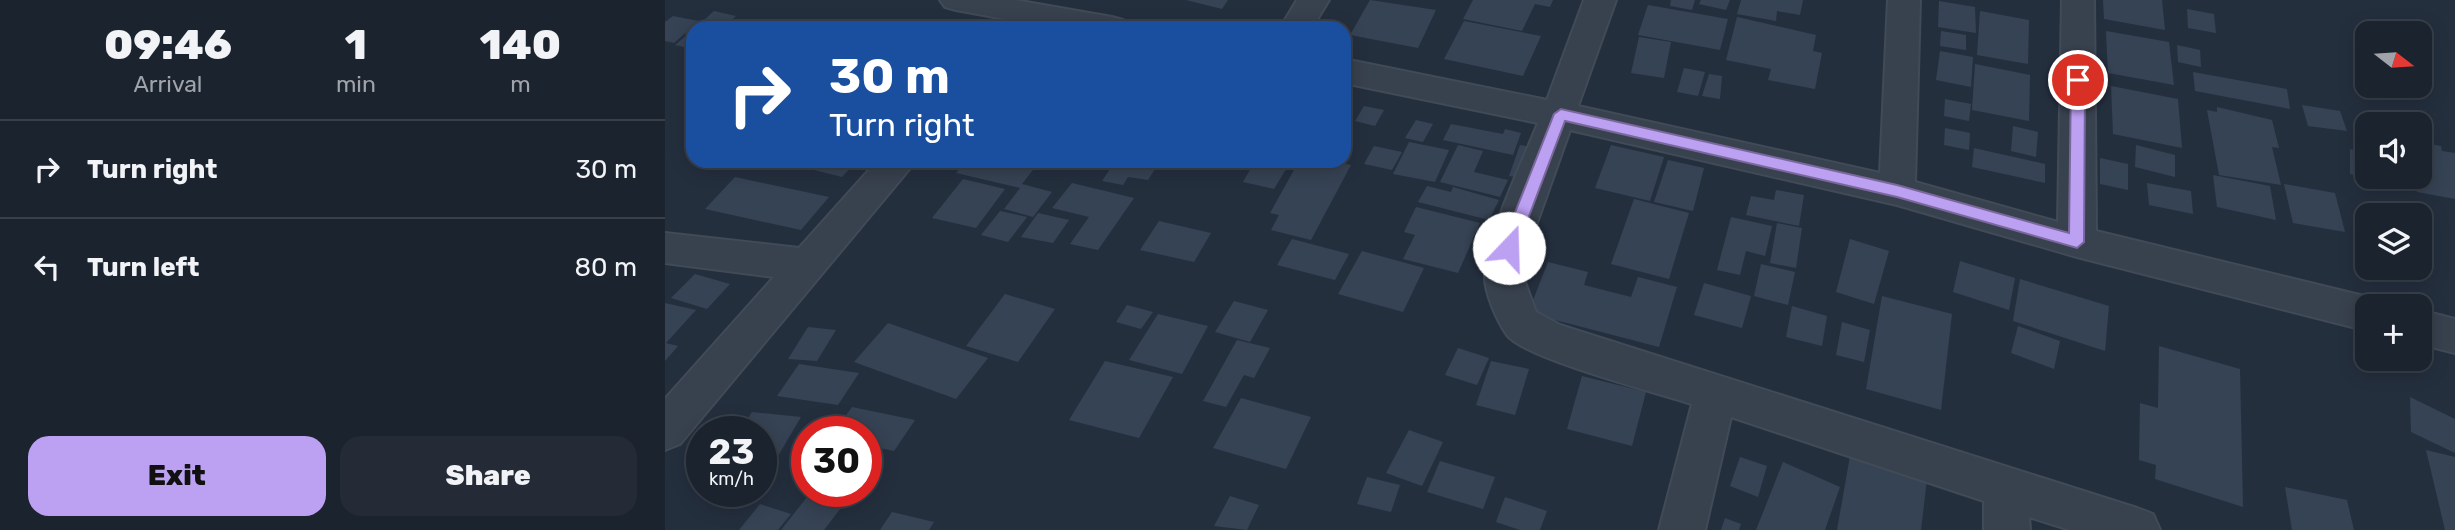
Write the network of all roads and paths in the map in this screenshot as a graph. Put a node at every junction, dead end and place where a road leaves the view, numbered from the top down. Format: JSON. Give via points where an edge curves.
{"nodes":[{"id":1,"x":956,"y":0,"type":"edge"},
{"id":2,"x":1313,"y":0,"type":"edge"},
{"id":3,"x":1600,"y":0,"type":"edge"},
{"id":4,"x":1904,"y":0,"type":"edge"},
{"id":5,"x":2078,"y":0,"type":"edge"},
{"id":6,"x":1027,"y":14,"type":"edge"},
{"id":7,"x":1070,"y":21,"type":"edge"},
{"id":8,"x":1300,"y":21,"type":"edge"},
{"id":9,"x":1351,"y":72,"type":"edge"},
{"id":10,"x":1561,"y":114,"type":"junction"},
{"id":11,"x":892,"y":168,"type":"edge"},
{"id":12,"x":1897,"y":191,"type":"junction"},
{"id":13,"x":2077,"y":242,"type":"junction"},
{"id":14,"x":665,"y":248,"type":"edge"},
{"id":15,"x":808,"y":265,"type":"junction"},
{"id":16,"x":2355,"y":311,"type":"edge"},
{"id":17,"x":2432,"y":330,"type":"edge"},
{"id":18,"x":2455,"y":336,"type":"edge"},
{"id":19,"x":1716,"y":393,"type":"junction"},
{"id":20,"x":665,"y":430,"type":"edge"},
{"id":21,"x":2006,"y":509,"type":"edge"},
{"id":22,"x":1682,"y":530,"type":"edge"},
{"id":23,"x":2137,"y":530,"type":"edge"}],
"edges":[{"from":1,"to":6,"type":"street"},
{"from":2,"to":8,"type":"street"},
{"from":3,"to":10,"type":"street"},
{"from":4,"to":12,"type":"street"},
{"from":5,"to":13,"type":"street"},
{"from":6,"to":7,"type":"street"},
{"from":9,"to":10,"type":"street"},
{"from":10,"to":12,"type":"street"},
{"from":10,"to":19,"type":"street","via":[[1509,248],[1504,277],[1522,324],[1548,339]]},
{"from":11,"to":15,"type":"street"},
{"from":12,"to":13,"type":"street"},
{"from":13,"to":16,"type":"street"},
{"from":14,"to":15,"type":"street"},
{"from":15,"to":20,"type":"street"},
{"from":17,"to":18,"type":"street"},
{"from":19,"to":21,"type":"street"},
{"from":19,"to":22,"type":"street"},
{"from":21,"to":23,"type":"street"}]}
